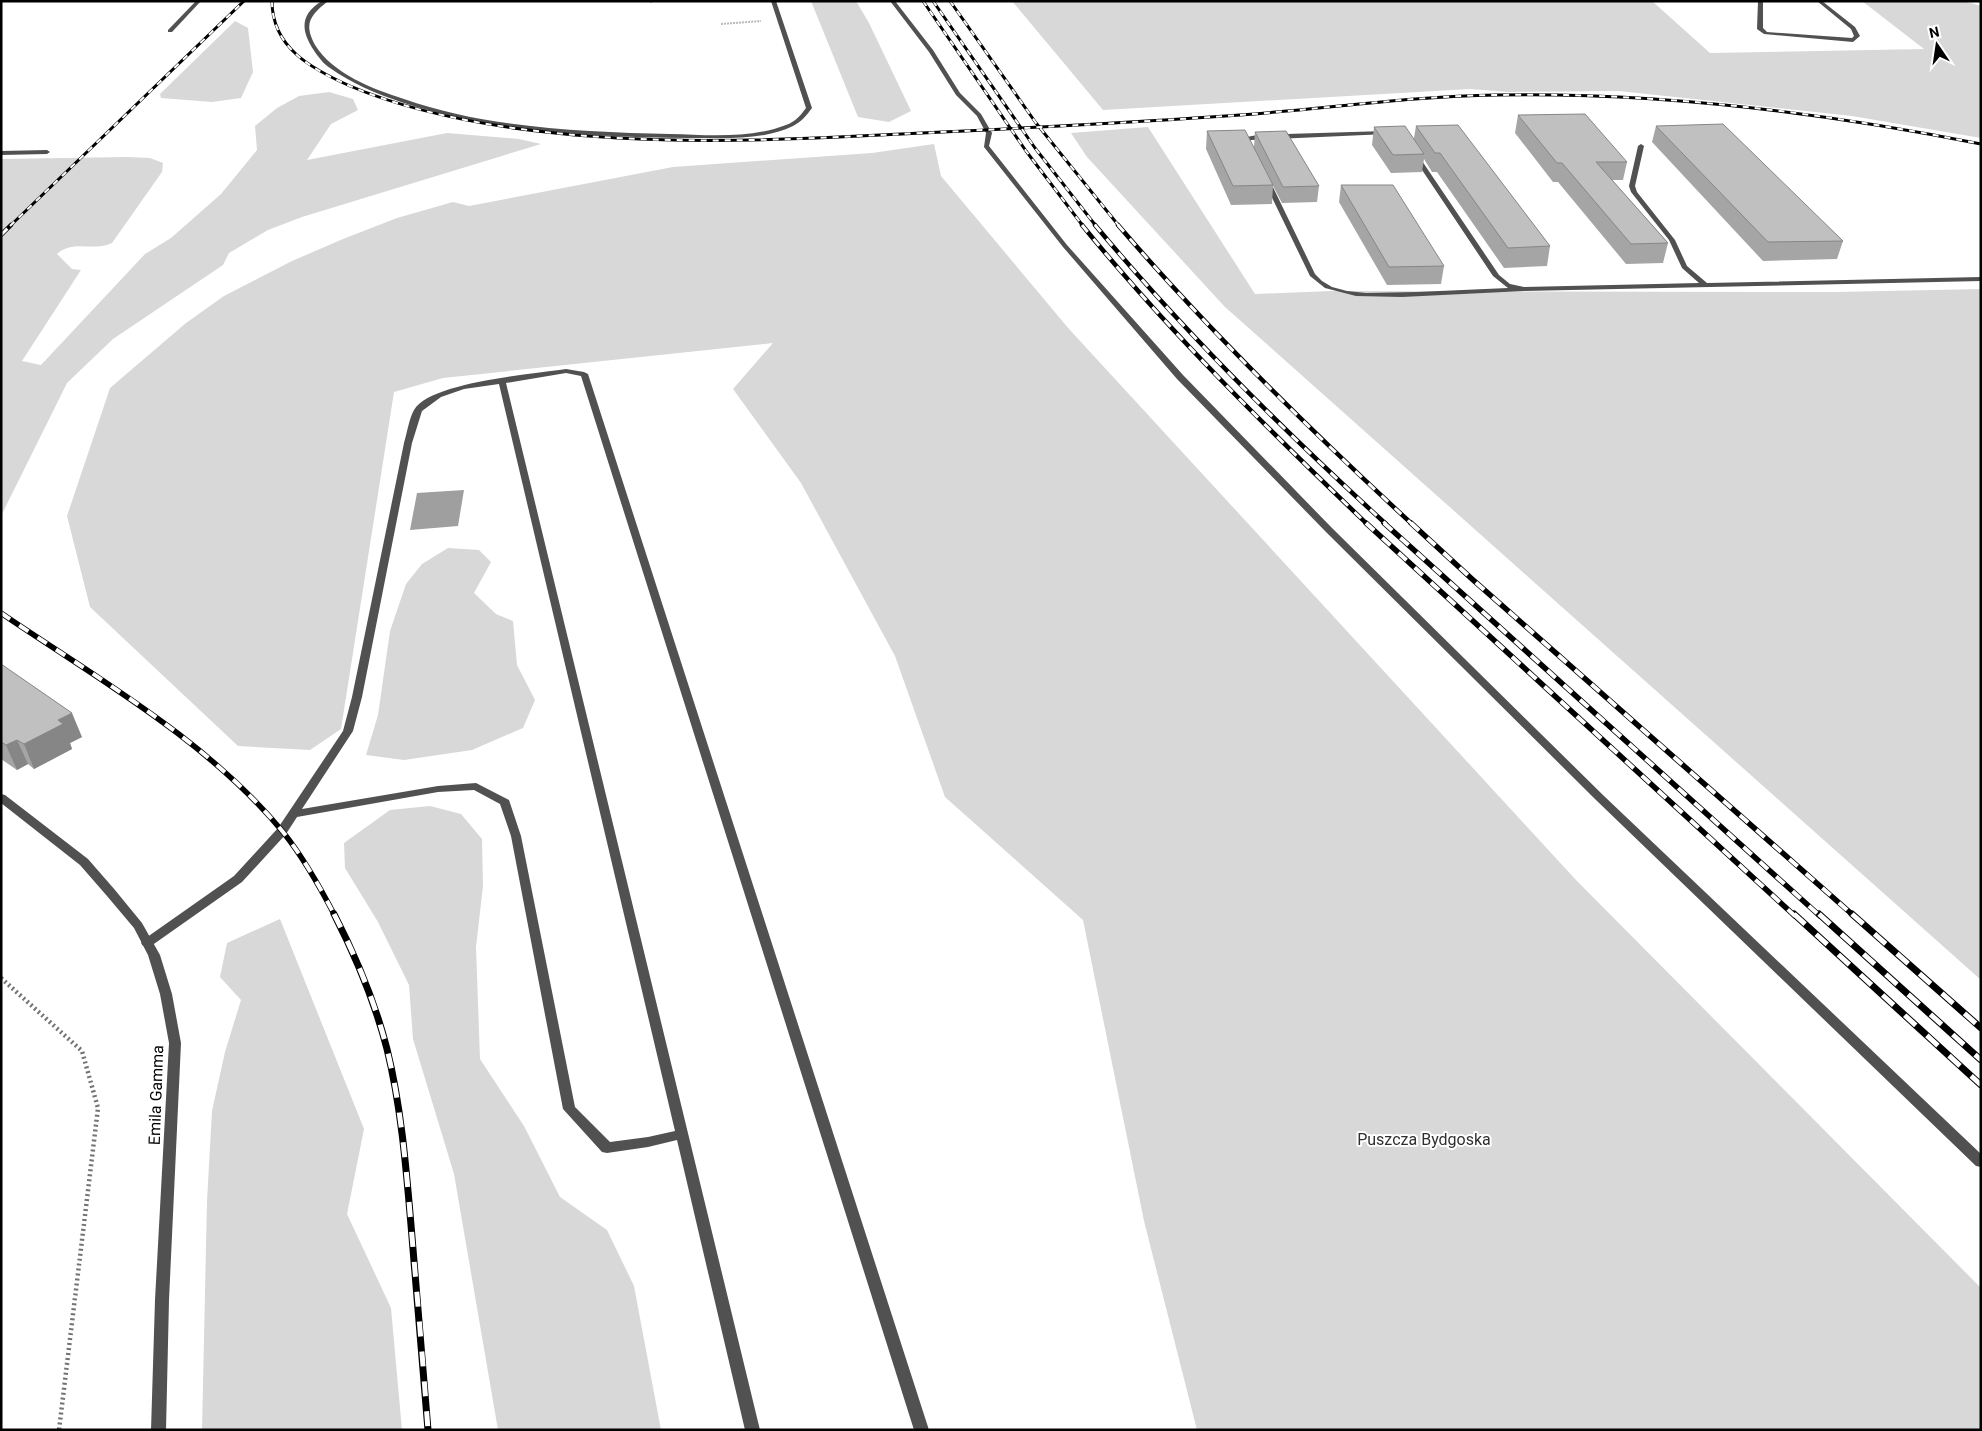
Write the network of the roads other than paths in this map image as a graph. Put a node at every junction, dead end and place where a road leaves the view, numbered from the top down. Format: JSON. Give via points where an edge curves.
{"nodes":[{"id":1,"x":199,"y":1,"type":"edge"},
{"id":2,"x":326,"y":1,"type":"edge"},
{"id":3,"x":773,"y":1,"type":"edge"},
{"id":4,"x":892,"y":1,"type":"edge"},
{"id":5,"x":1761,"y":1,"type":"edge"},
{"id":6,"x":1819,"y":1,"type":"edge"},
{"id":7,"x":170,"y":32,"type":"dead end"},
{"id":8,"x":1391,"y":133,"type":"edge"},
{"id":9,"x":1640,"y":146,"type":"dead end"},
{"id":10,"x":1411,"y":149,"type":"edge"},
{"id":11,"x":47,"y":152,"type":"dead end"},
{"id":12,"x":1,"y":153,"type":"edge"},
{"id":13,"x":1255,"y":158,"type":"edge"},
{"id":14,"x":1264,"y":175,"type":"edge"},
{"id":15,"x":1981,"y":279,"type":"edge"},
{"id":16,"x":1704,"y":284,"type":"junction"},
{"id":17,"x":1524,"y":290,"type":"junction"},
{"id":18,"x":502,"y":380,"type":"junction"},
{"id":19,"x":1,"y":798,"type":"edge"},
{"id":20,"x":295,"y":814,"type":"junction"},
{"id":21,"x":147,"y":943,"type":"junction"},
{"id":22,"x":683,"y":1134,"type":"junction"},
{"id":23,"x":1981,"y":1162,"type":"edge"},
{"id":24,"x":158,"y":1430,"type":"edge"},
{"id":25,"x":753,"y":1430,"type":"edge"},
{"id":26,"x":922,"y":1430,"type":"edge"}],
"edges":[{"from":1,"to":7,"type":"street"},
{"from":2,"to":3,"type":"street","via":[[315,8],[306,22],[309,39],[325,62],[402,100],[464,117],[544,129],[632,135],[742,135],[790,126],[800,120],[808,108]]},
{"from":4,"to":23,"type":"street","via":[[932,51],[958,94],[980,116],[989,133],[986,146],[1065,246],[1180,377],[1329,530],[1600,798]]},
{"from":5,"to":6,"type":"street","via":[[1760,30],[1766,33],[1853,40],[1857,36],[1852,28]]},
{"from":8,"to":13,"type":"street","via":[[1249,138],[1246,142]]},
{"from":9,"to":16,"type":"street","via":[[1632,186],[1634,192],[1672,240],[1684,267]]},
{"from":10,"to":17,"type":"street","via":[[1496,276],[1508,286]]},
{"from":11,"to":12,"type":"street"},
{"from":14,"to":17,"type":"street","via":[[1312,274],[1331,289],[1381,295]]},
{"from":15,"to":16,"type":"street"},
{"from":16,"to":17,"type":"street"},
{"from":18,"to":20,"type":"street","via":[[448,391],[418,410],[408,442],[348,731]]},
{"from":18,"to":22,"type":"street"},
{"from":18,"to":26,"type":"street","via":[[566,371],[584,374]]},
{"from":19,"to":21,"type":"street","name":"Emila Gamma","via":[[84,862],[138,926]]},
{"from":20,"to":21,"type":"street","via":[[238,879]]},
{"from":20,"to":22,"type":"street","via":[[438,789],[476,786],[504,802],[516,836],[569,1108],[607,1148]]},
{"from":21,"to":24,"type":"street","name":"Emila Gamma","via":[[166,994],[175,1043]]},
{"from":22,"to":25,"type":"street"}]}
